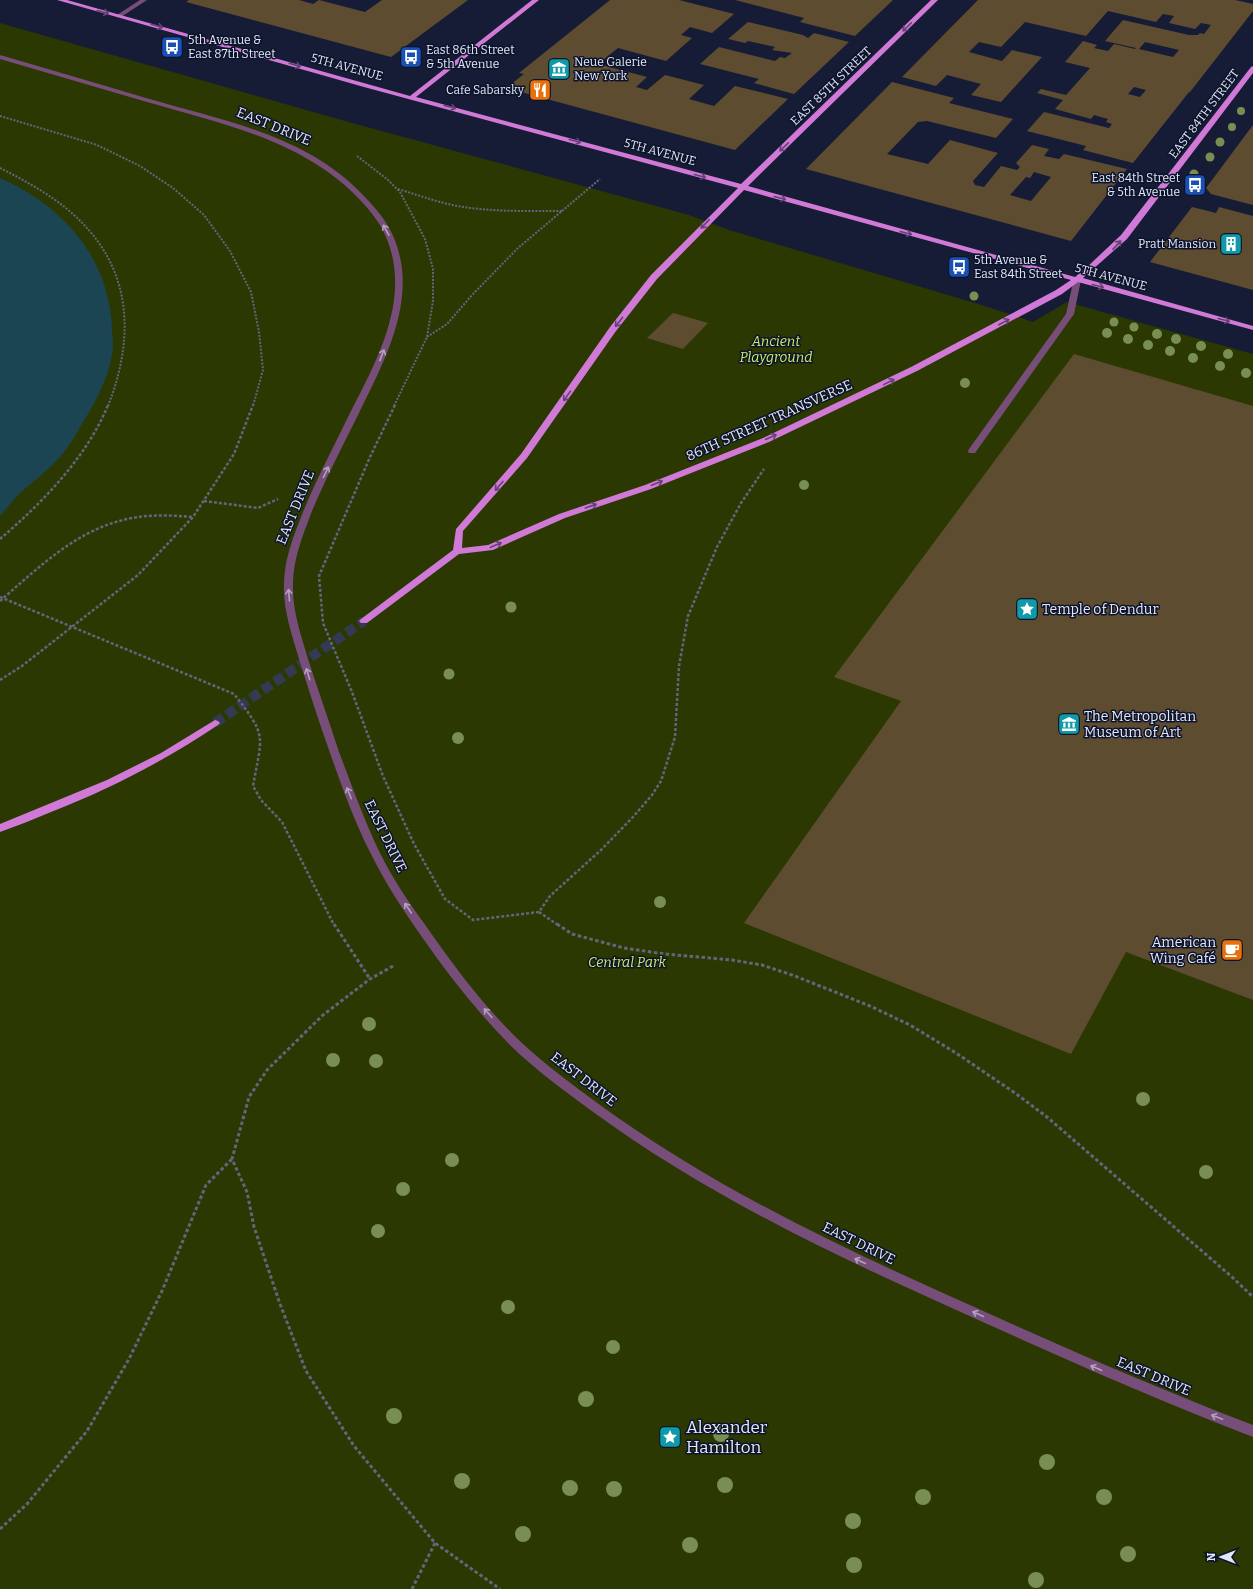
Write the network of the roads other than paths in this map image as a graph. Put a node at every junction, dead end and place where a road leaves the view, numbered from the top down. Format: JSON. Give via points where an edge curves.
{"nodes":[{"id":1,"x":60,"y":0,"type":"edge"},
{"id":2,"x":144,"y":0,"type":"edge"},
{"id":3,"x":536,"y":0,"type":"edge"},
{"id":4,"x":935,"y":0,"type":"edge"},
{"id":5,"x":119,"y":16,"type":"junction"},
{"id":6,"x":0,"y":57,"type":"edge"},
{"id":7,"x":1253,"y":68,"type":"edge"},
{"id":8,"x":412,"y":97,"type":"junction"},
{"id":9,"x":743,"y":187,"type":"junction"},
{"id":10,"x":1077,"y":280,"type":"junction"},
{"id":11,"x":1253,"y":328,"type":"edge"},
{"id":12,"x":972,"y":451,"type":"dead end"},
{"id":13,"x":457,"y":551,"type":"junction"},
{"id":14,"x":364,"y":621,"type":"tunnel mouth"},
{"id":15,"x":215,"y":723,"type":"tunnel mouth"},
{"id":16,"x":0,"y":828,"type":"edge"},
{"id":17,"x":1253,"y":1431,"type":"edge"}],
"edges":[{"from":1,"to":5,"type":"main road","name":"5TH AVENUE","one_way":true},
{"from":2,"to":5,"type":"street"},
{"from":3,"to":8,"type":"main road"},
{"from":4,"to":9,"type":"main road","name":"EAST 85TH STREET","one_way":true},
{"from":5,"to":8,"type":"main road","name":"5TH AVENUE","one_way":true},
{"from":17,"to":6,"type":"street","name":"EAST DRIVE","one_way":true,"via":[[1091,1366],[853,1258],[704,1180],[650,1147],[590,1104],[514,1042],[482,1007],[430,941],[385,872],[370,841],[348,790],[320,711],[290,609],[288,584],[291,558],[299,532],[376,370],[394,323],[398,302],[398,264],[394,246],[387,232],[377,214],[349,183],[330,168],[291,146],[230,124]]},
{"from":10,"to":7,"type":"main road","name":"EAST 84TH STREET","one_way":true,"via":[[1124,237]]},
{"from":8,"to":9,"type":"main road","name":"5TH AVENUE","one_way":true},
{"from":9,"to":10,"type":"main road","name":"5TH AVENUE","one_way":true},
{"from":9,"to":13,"type":"main road","one_way":true,"via":[[674,256],[634,302],[524,456],[459,531]]},
{"from":10,"to":11,"type":"main road","name":"5TH AVENUE","one_way":true},
{"from":10,"to":12,"type":"street","via":[[1070,314]]},
{"from":13,"to":10,"type":"main road","name":"86TH STREET TRANSVERSE","one_way":true,"via":[[490,548],[562,516],[661,482],[766,440],[914,369]]},
{"from":13,"to":14,"type":"main road"},
{"from":15,"to":16,"type":"main road","via":[[184,745],[142,767],[60,805]]}]}
